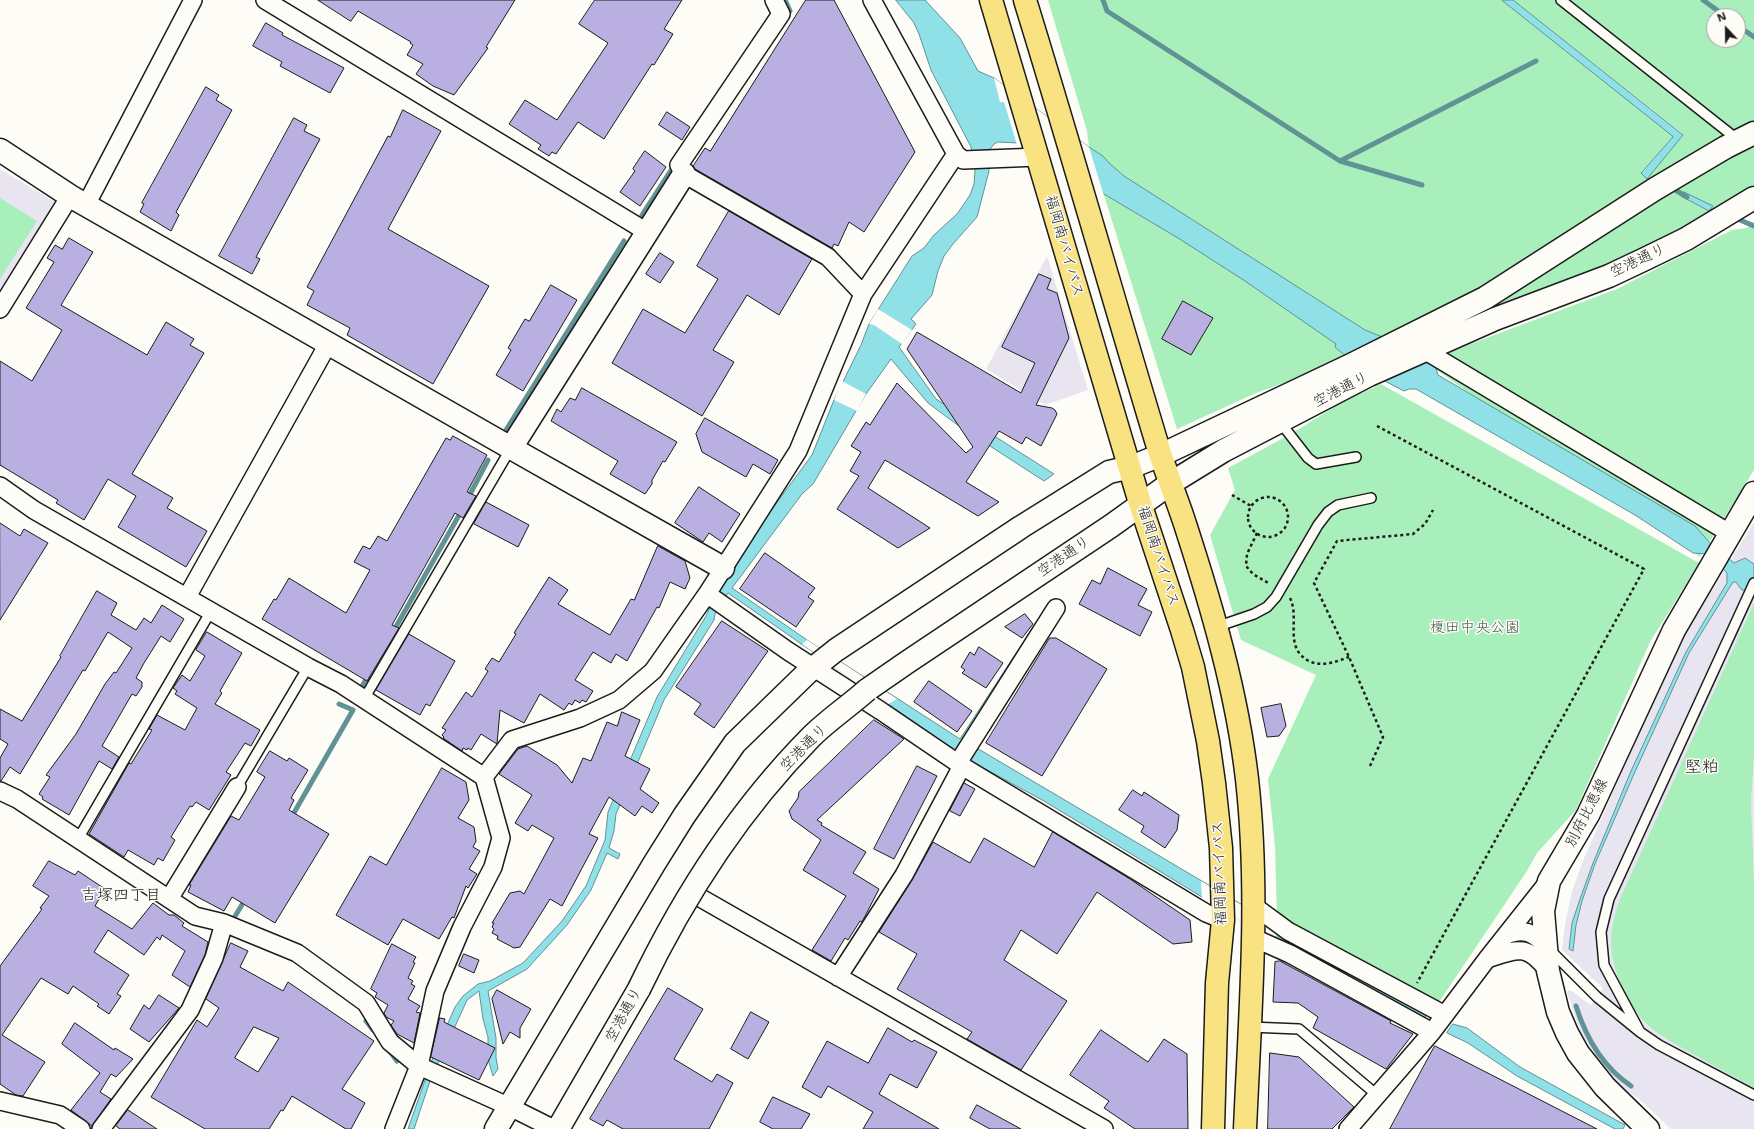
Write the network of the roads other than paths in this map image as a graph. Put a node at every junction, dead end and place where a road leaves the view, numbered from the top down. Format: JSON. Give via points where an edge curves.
{"nodes":[{"id":1,"x":193,"y":0,"type":"edge"},
{"id":2,"x":265,"y":0,"type":"edge"},
{"id":3,"x":774,"y":0,"type":"edge"},
{"id":4,"x":872,"y":0,"type":"edge"},
{"id":5,"x":991,"y":0,"type":"edge"},
{"id":6,"x":1025,"y":0,"type":"edge"},
{"id":7,"x":1561,"y":0,"type":"edge"},
{"id":8,"x":1754,"y":133,"type":"edge"},
{"id":9,"x":1726,"y":147,"type":"junction"},
{"id":10,"x":0,"y":150,"type":"edge"},
{"id":11,"x":956,"y":154,"type":"junction"},
{"id":12,"x":1038,"y":157,"type":"junction"},
{"id":13,"x":684,"y":174,"type":"junction"},
{"id":14,"x":1754,"y":198,"type":"edge"},
{"id":15,"x":78,"y":201,"type":"junction"},
{"id":16,"x":647,"y":232,"type":"junction"},
{"id":17,"x":864,"y":294,"type":"junction"},
{"id":18,"x":0,"y":309,"type":"edge"},
{"id":19,"x":1417,"y":343,"type":"junction"},
{"id":20,"x":328,"y":344,"type":"junction"},
{"id":21,"x":1360,"y":370,"type":"junction"},
{"id":22,"x":1280,"y":422,"type":"junction"},
{"id":23,"x":510,"y":448,"type":"junction"},
{"id":24,"x":1161,"y":455,"type":"junction"},
{"id":25,"x":1356,"y":457,"type":"dead end"},
{"id":26,"x":1131,"y":467,"type":"junction"},
{"id":27,"x":1170,"y":483,"type":"junction"},
{"id":28,"x":0,"y":486,"type":"edge"},
{"id":29,"x":1754,"y":493,"type":"edge"},
{"id":30,"x":1371,"y":498,"type":"dead end"},
{"id":31,"x":1140,"y":503,"type":"junction"},
{"id":32,"x":1727,"y":539,"type":"junction"},
{"id":33,"x":723,"y":568,"type":"junction"},
{"id":34,"x":1754,"y":583,"type":"edge"},
{"id":35,"x":187,"y":597,"type":"junction"},
{"id":36,"x":714,"y":599,"type":"junction"},
{"id":37,"x":1056,"y":608,"type":"dead end"},
{"id":38,"x":212,"y":611,"type":"junction"},
{"id":39,"x":1216,"y":627,"type":"junction"},
{"id":40,"x":308,"y":667,"type":"junction"},
{"id":41,"x":814,"y":668,"type":"junction"},
{"id":42,"x":859,"y":697,"type":"junction"},
{"id":43,"x":364,"y":699,"type":"junction"},
{"id":44,"x":962,"y":762,"type":"junction"},
{"id":45,"x":484,"y":777,"type":"junction"},
{"id":46,"x":237,"y":786,"type":"joint"},
{"id":47,"x":0,"y":791,"type":"edge"},
{"id":48,"x":78,"y":839,"type":"junction"},
{"id":49,"x":1549,"y":881,"type":"junction"},
{"id":50,"x":692,"y":893,"type":"junction"},
{"id":51,"x":169,"y":899,"type":"junction"},
{"id":52,"x":1254,"y":906,"type":"junction"},
{"id":53,"x":1223,"y":920,"type":"junction"},
{"id":54,"x":224,"y":923,"type":"junction"},
{"id":55,"x":1506,"y":935,"type":"junction"},
{"id":56,"x":1254,"y":938,"type":"junction"},
{"id":57,"x":1546,"y":945,"type":"junction"},
{"id":58,"x":1487,"y":959,"type":"junction"},
{"id":59,"x":1548,"y":971,"type":"junction"},
{"id":60,"x":838,"y":977,"type":"junction"},
{"id":61,"x":1445,"y":1014,"type":"junction"},
{"id":62,"x":1250,"y":1027,"type":"junction"},
{"id":63,"x":1432,"y":1032,"type":"junction"},
{"id":64,"x":1640,"y":1032,"type":"junction"},
{"id":65,"x":427,"y":1069,"type":"junction"},
{"id":66,"x":1754,"y":1095,"type":"edge"},
{"id":67,"x":1377,"y":1096,"type":"junction"},
{"id":68,"x":0,"y":1101,"type":"edge"},
{"id":69,"x":510,"y":1106,"type":"junction"},
{"id":70,"x":81,"y":1129,"type":"edge"},
{"id":71,"x":101,"y":1129,"type":"edge"},
{"id":72,"x":394,"y":1129,"type":"edge"},
{"id":73,"x":496,"y":1129,"type":"edge"},
{"id":74,"x":540,"y":1129,"type":"edge"},
{"id":75,"x":553,"y":1129,"type":"edge"},
{"id":76,"x":558,"y":1129,"type":"edge"},
{"id":77,"x":1104,"y":1129,"type":"edge"},
{"id":78,"x":1213,"y":1129,"type":"edge"},
{"id":79,"x":1245,"y":1129,"type":"edge"},
{"id":80,"x":1348,"y":1129,"type":"edge"},
{"id":81,"x":1648,"y":1129,"type":"edge"}],
"edges":[{"from":1,"to":15,"type":"street"},
{"from":2,"to":16,"type":"street"},
{"from":3,"to":13,"type":"street","via":[[781,14],[679,165]]},
{"from":4,"to":11,"type":"street"},
{"from":5,"to":12,"type":"highway","name":"福岡南バイパス"},
{"from":6,"to":24,"type":"highway"},
{"from":7,"to":9,"type":"lane","via":[[1734,136]]},
{"from":8,"to":9,"type":"street"},
{"from":9,"to":19,"type":"street","via":[[1616,214]]},
{"from":10,"to":15,"type":"street"},
{"from":11,"to":12,"type":"street","via":[[963,160]]},
{"from":11,"to":17,"type":"street"},
{"from":12,"to":26,"type":"highway","name":"福岡南バイパス"},
{"from":13,"to":16,"type":"street"},
{"from":13,"to":17,"type":"street","via":[[828,257]]},
{"from":14,"to":19,"type":"street","name":"空港通り","via":[[1686,239],[1610,276],[1495,319]]},
{"from":15,"to":18,"type":"street"},
{"from":15,"to":20,"type":"street"},
{"from":16,"to":23,"type":"street"},
{"from":17,"to":33,"type":"street","via":[[798,451]]},
{"from":19,"to":21,"type":"street","name":"空港通り"},
{"from":19,"to":32,"type":"street"},
{"from":20,"to":23,"type":"street"},
{"from":20,"to":35,"type":"street"},
{"from":21,"to":22,"type":"street","name":"空港通り"},
{"from":21,"to":24,"type":"street"},
{"from":22,"to":25,"type":"lane","via":[[1308,458],[1316,464]]},
{"from":22,"to":27,"type":"street","name":"空港通り","via":[[1223,451]]},
{"from":23,"to":33,"type":"street"},
{"from":23,"to":43,"type":"lane"},
{"from":24,"to":26,"type":"street"},
{"from":24,"to":27,"type":"highway"},
{"from":26,"to":31,"type":"highway","name":"福岡南バイパス"},
{"from":26,"to":41,"type":"street","via":[[1109,472],[1021,527],[836,650]]},
{"from":27,"to":31,"type":"street","name":"空港通り"},
{"from":27,"to":39,"type":"highway","via":[[1186,526]]},
{"from":28,"to":35,"type":"street","via":[[34,510]]},
{"from":29,"to":32,"type":"street","name":"別府比恵線"},
{"from":30,"to":39,"type":"lane","via":[[1338,504],[1328,512],[1268,607]]},
{"from":31,"to":42,"type":"street","name":"空港通り","bridge":true,"via":[[1111,526]]},
{"from":31,"to":53,"type":"highway","name":"福岡南バイパス","via":[[1182,630],[1200,701],[1214,783],[1221,848]]},
{"from":32,"to":49,"type":"street","name":"別府比恵線","via":[[1674,630],[1588,815]]},
{"from":33,"to":36,"type":"street"},
{"from":34,"to":64,"type":"lane","via":[[1609,899],[1601,932],[1604,965]]},
{"from":35,"to":38,"type":"street"},
{"from":36,"to":41,"type":"street"},
{"from":36,"to":45,"type":"street","via":[[653,671],[619,700],[580,718],[512,740]]},
{"from":37,"to":44,"type":"street"},
{"from":38,"to":40,"type":"street"},
{"from":38,"to":48,"type":"lane"},
{"from":39,"to":52,"type":"highway","via":[[1232,692],[1247,778],[1253,847]]},
{"from":40,"to":43,"type":"street"},
{"from":40,"to":46,"type":"lane"},
{"from":41,"to":42,"type":"street"},
{"from":41,"to":69,"type":"street","via":[[735,743],[684,816]]},
{"from":42,"to":44,"type":"street"},
{"from":42,"to":50,"type":"street","name":"空港通り","bridge":true,"via":[[812,736],[746,810]]},
{"from":43,"to":45,"type":"street"},
{"from":44,"to":53,"type":"street","via":[[1206,913]]},
{"from":44,"to":60,"type":"street","via":[[904,875]]},
{"from":45,"to":65,"type":"street","via":[[501,838],[493,867],[462,927],[435,991]]},
{"from":46,"to":51,"type":"street"},
{"from":47,"to":48,"type":"street","via":[[17,799]]},
{"from":48,"to":51,"type":"street"},
{"from":49,"to":55,"type":"street"},
{"from":49,"to":57,"type":"street","name":"別府比恵線","via":[[1543,911]]},
{"from":50,"to":60,"type":"street"},
{"from":50,"to":76,"type":"street","name":"空港通り","bridge":true,"via":[[659,947],[639,989]]},
{"from":51,"to":54,"type":"street","via":[[195,916]]},
{"from":52,"to":56,"type":"highway"},
{"from":52,"to":61,"type":"street","via":[[1288,931]]},
{"from":53,"to":78,"type":"highway","name":"福岡南バイパス","via":[[1217,984]]},
{"from":54,"to":65,"type":"street","via":[[297,953],[366,1003],[390,1042]]},
{"from":54,"to":71,"type":"street","via":[[214,958],[190,1010]]},
{"from":55,"to":57,"type":"street","via":[[1527,932],[1535,935]]},
{"from":55,"to":58,"type":"street"},
{"from":56,"to":62,"type":"highway"},
{"from":56,"to":63,"type":"street","via":[[1290,954]]},
{"from":57,"to":59,"type":"street","name":"別府比恵線"},
{"from":57,"to":64,"type":"lane","via":[[1597,997]]},
{"from":58,"to":59,"type":"street","via":[[1524,950],[1540,960]]},
{"from":58,"to":61,"type":"street"},
{"from":59,"to":81,"type":"street","name":"別府比恵線","via":[[1558,1012],[1578,1053],[1605,1087]]},
{"from":60,"to":77,"type":"street"},
{"from":61,"to":63,"type":"street"},
{"from":62,"to":67,"type":"lane","via":[[1299,1029]]},
{"from":62,"to":79,"type":"highway"},
{"from":63,"to":67,"type":"street"},
{"from":64,"to":66,"type":"lane","via":[[1659,1045]]},
{"from":65,"to":69,"type":"street"},
{"from":65,"to":72,"type":"street"},
{"from":67,"to":80,"type":"street"},
{"from":68,"to":70,"type":"street","via":[[60,1115]]},
{"from":69,"to":73,"type":"street"},
{"from":69,"to":75,"type":"street"},
{"from":74,"to":75,"type":"street","via":[[542,1126]]}]}
